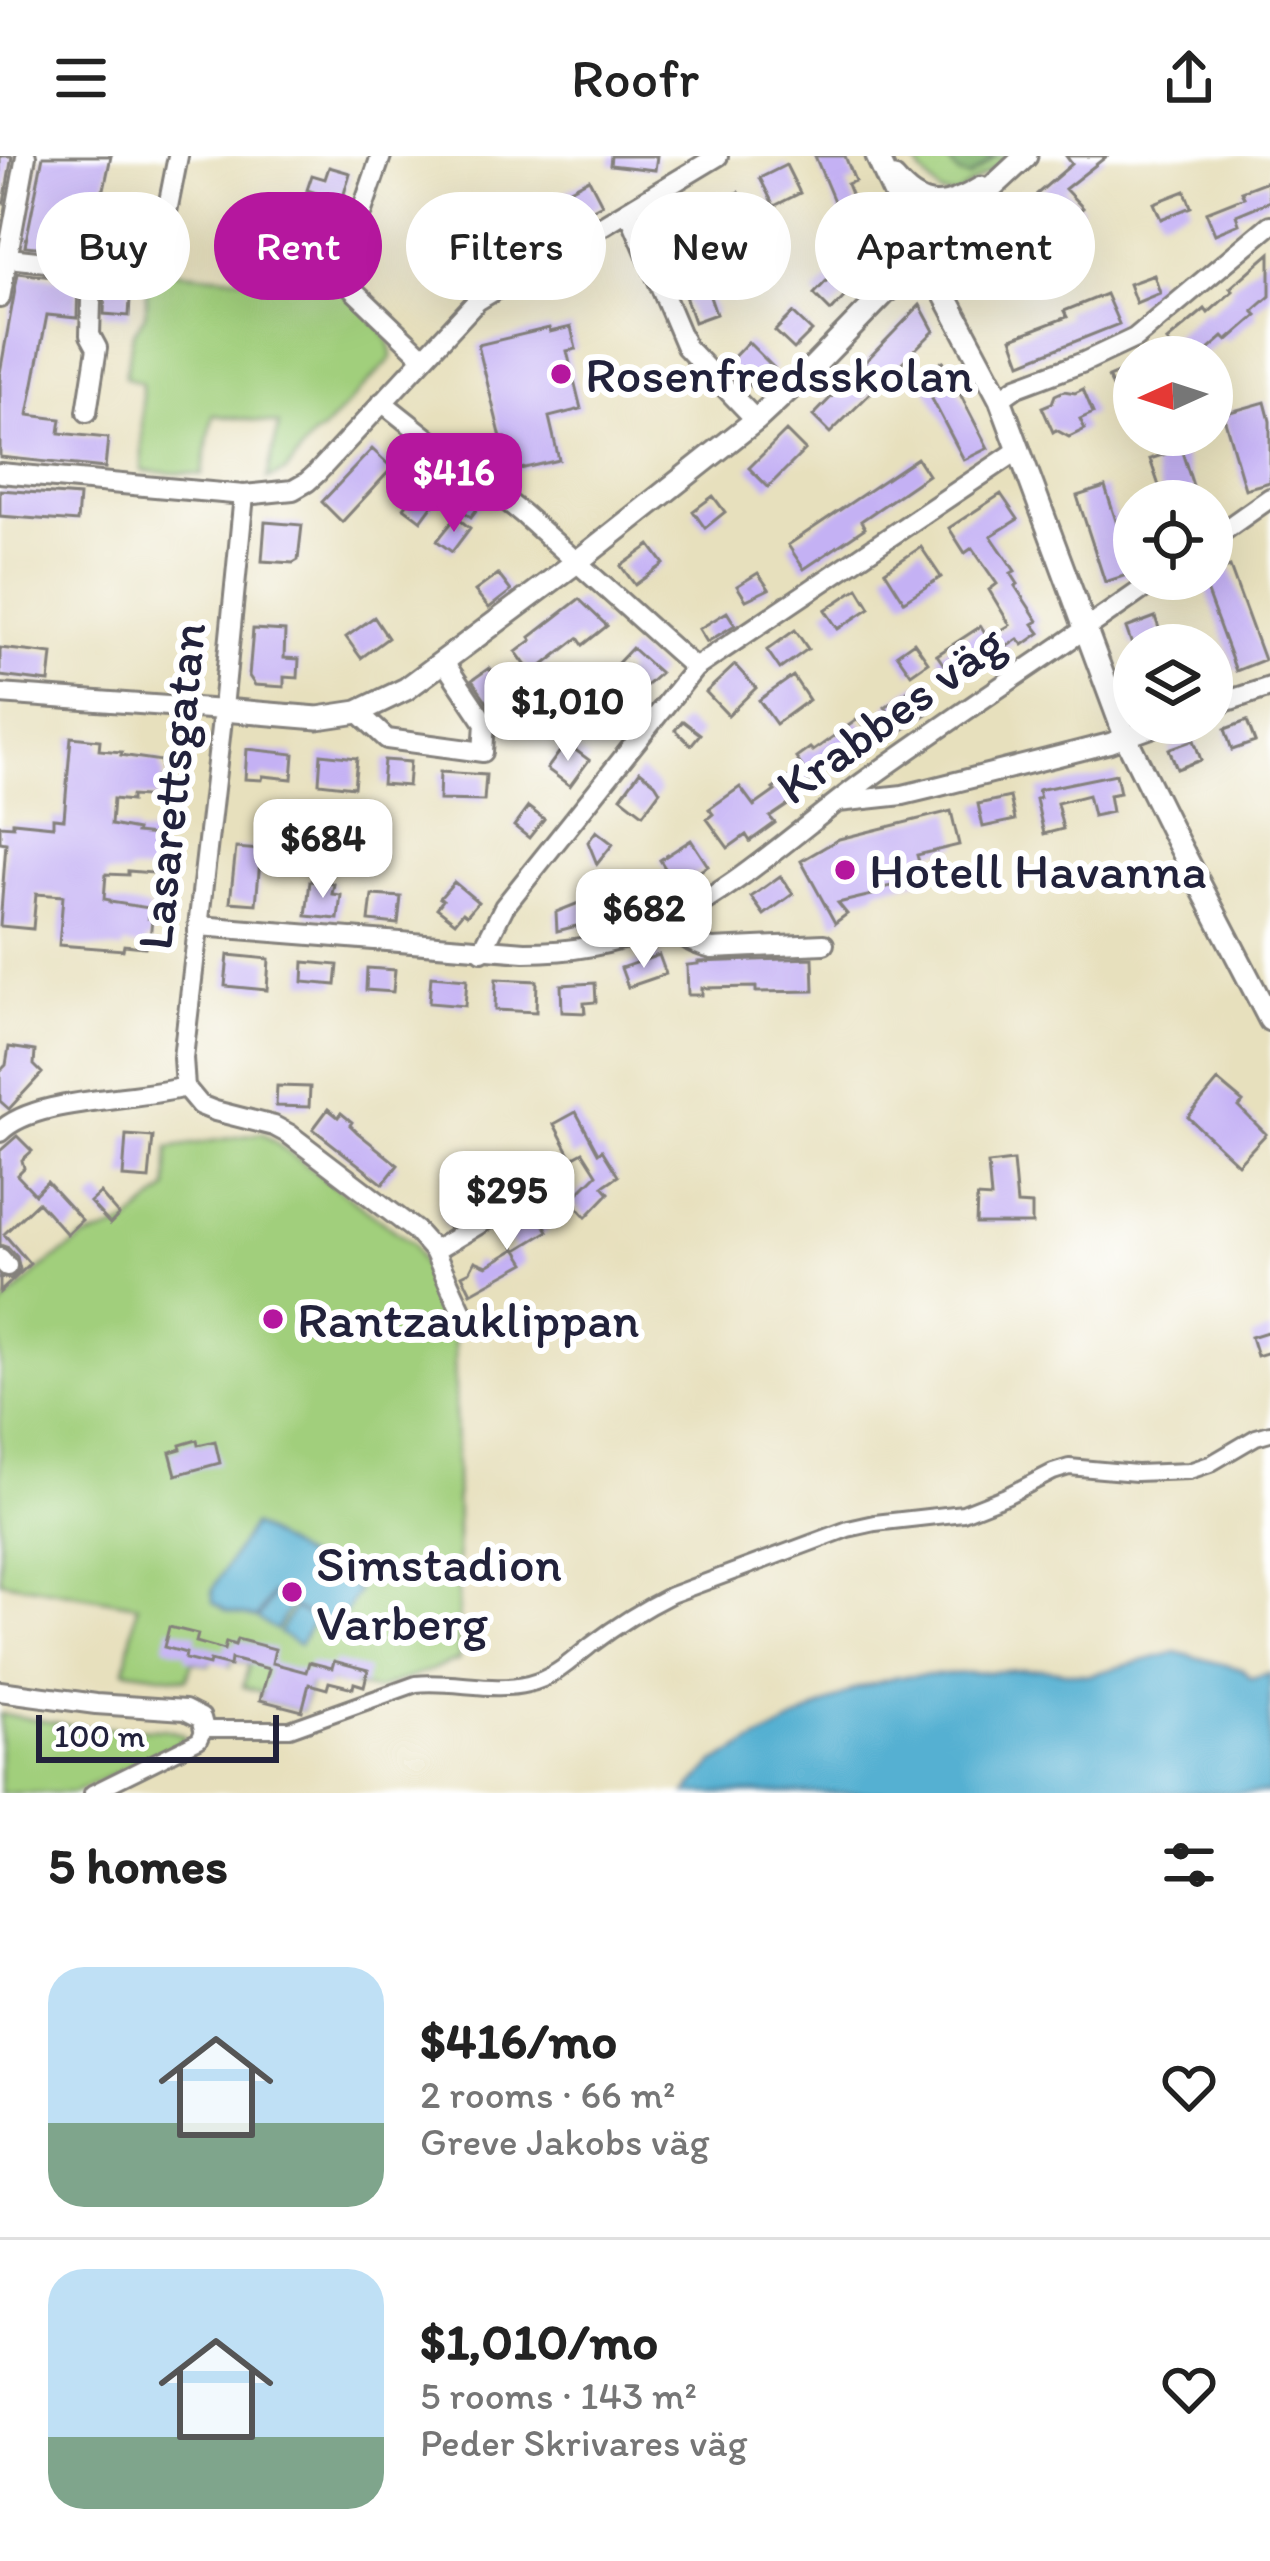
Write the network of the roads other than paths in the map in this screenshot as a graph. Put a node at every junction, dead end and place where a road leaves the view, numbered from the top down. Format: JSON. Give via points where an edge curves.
{"nodes":[{"id":1,"x":26,"y":156,"type":"edge"},
{"id":2,"x":178,"y":156,"type":"edge"},
{"id":3,"x":381,"y":156,"type":"edge"},
{"id":4,"x":718,"y":156,"type":"edge"},
{"id":5,"x":1025,"y":156,"type":"edge"},
{"id":6,"x":879,"y":160,"type":"edge"},
{"id":7,"x":171,"y":192,"type":"edge"},
{"id":8,"x":894,"y":192,"type":"edge"},
{"id":9,"x":988,"y":192,"type":"edge"},
{"id":10,"x":628,"y":210,"type":"junction"},
{"id":11,"x":1270,"y":225,"type":"edge"},
{"id":12,"x":3,"y":257,"type":"edge"},
{"id":13,"x":36,"y":261,"type":"edge"},
{"id":14,"x":0,"y":298,"type":"edge"},
{"id":15,"x":91,"y":300,"type":"edge"},
{"id":16,"x":877,"y":300,"type":"edge"},
{"id":17,"x":947,"y":300,"type":"edge"},
{"id":18,"x":424,"y":358,"type":"junction"},
{"id":19,"x":1000,"y":399,"type":"junction"},
{"id":20,"x":382,"y":402,"type":"junction"},
{"id":21,"x":87,"y":412,"type":"dead end"},
{"id":22,"x":756,"y":420,"type":"junction"},
{"id":23,"x":1021,"y":449,"type":"junction"},
{"id":24,"x":0,"y":473,"type":"edge"},
{"id":25,"x":244,"y":495,"type":"junction"},
{"id":26,"x":1270,"y":498,"type":"edge"},
{"id":27,"x":1233,"y":524,"type":"edge"},
{"id":28,"x":578,"y":561,"type":"junction"},
{"id":29,"x":1125,"y":600,"type":"edge"},
{"id":30,"x":1086,"y":626,"type":"junction"},
{"id":31,"x":444,"y":662,"type":"junction"},
{"id":32,"x":695,"y":668,"type":"junction"},
{"id":33,"x":1270,"y":687,"type":"edge"},
{"id":34,"x":0,"y":694,"type":"edge"},
{"id":35,"x":1233,"y":699,"type":"edge"},
{"id":36,"x":1113,"y":702,"type":"edge"},
{"id":37,"x":223,"y":710,"type":"junction"},
{"id":38,"x":358,"y":712,"type":"junction"},
{"id":39,"x":1113,"y":741,"type":"edge"},
{"id":40,"x":1129,"y":744,"type":"edge"},
{"id":41,"x":837,"y":802,"type":"junction"},
{"id":42,"x":673,"y":919,"type":"junction"},
{"id":43,"x":199,"y":926,"type":"junction"},
{"id":44,"x":824,"y":944,"type":"dead end"},
{"id":45,"x":482,"y":951,"type":"junction"},
{"id":46,"x":1270,"y":1020,"type":"edge"},
{"id":47,"x":185,"y":1087,"type":"junction"},
{"id":48,"x":0,"y":1132,"type":"edge"},
{"id":49,"x":552,"y":1180,"type":"dead end"},
{"id":50,"x":434,"y":1251,"type":"junction"},
{"id":51,"x":469,"y":1327,"type":"dead end"},
{"id":52,"x":1270,"y":1433,"type":"edge"},
{"id":53,"x":0,"y":1690,"type":"edge"},
{"id":54,"x":203,"y":1730,"type":"junction"},
{"id":55,"x":92,"y":1793,"type":"edge"}],
"edges":[{"from":1,"to":12,"type":"street"},
{"from":2,"to":7,"type":"street"},
{"from":3,"to":18,"type":"street","via":[[346,260],[347,284]]},
{"from":4,"to":10,"type":"street"},
{"from":5,"to":6,"type":"street","via":[[945,205],[916,201]]},
{"from":5,"to":9,"type":"street"},
{"from":6,"to":8,"type":"street"},
{"from":10,"to":18,"type":"street","via":[[477,302]]},
{"from":10,"to":22,"type":"street","via":[[686,347]]},
{"from":11,"to":19,"type":"street","via":[[1135,338]]},
{"from":12,"to":13,"type":"street"},
{"from":12,"to":14,"type":"street"},
{"from":15,"to":21,"type":"street","via":[[97,348]]},
{"from":16,"to":22,"type":"street"},
{"from":17,"to":19,"type":"street"},
{"from":18,"to":20,"type":"street"},
{"from":19,"to":23,"type":"street"},
{"from":20,"to":25,"type":"street","via":[[308,482]]},
{"from":20,"to":28,"type":"street"},
{"from":22,"to":28,"type":"street"},
{"from":23,"to":30,"type":"street"},
{"from":23,"to":32,"type":"street"},
{"from":24,"to":25,"type":"street"},
{"from":25,"to":37,"type":"street","name":"Lasarettsgatan"},
{"from":26,"to":27,"type":"street"},
{"from":28,"to":31,"type":"street"},
{"from":28,"to":32,"type":"street"},
{"from":29,"to":30,"type":"street","name":"Krabbes väg"},
{"from":30,"to":36,"type":"street"},
{"from":30,"to":41,"type":"street","name":"Krabbes väg"},
{"from":31,"to":38,"type":"street"},
{"from":31,"to":38,"type":"street","via":[[484,722],[482,752],[388,739]]},
{"from":32,"to":45,"type":"street","via":[[504,908]]},
{"from":33,"to":35,"type":"street"},
{"from":34,"to":37,"type":"street"},
{"from":37,"to":38,"type":"street","via":[[318,718]]},
{"from":37,"to":43,"type":"street","name":"Lasarettsgatan"},
{"from":39,"to":41,"type":"street","via":[[903,795]]},
{"from":40,"to":46,"type":"street"},
{"from":41,"to":42,"type":"street","name":"Krabbes väg"},
{"from":42,"to":44,"type":"street","via":[[684,938],[712,949]]},
{"from":42,"to":45,"type":"street","name":"Krabbes väg","via":[[578,950]]},
{"from":43,"to":45,"type":"street","name":"Krabbes väg"},
{"from":43,"to":47,"type":"street","name":"Lasarettsgatan"},
{"from":47,"to":48,"type":"street","via":[[23,1115]]},
{"from":47,"to":50,"type":"street","via":[[215,1112],[289,1134]]},
{"from":49,"to":50,"type":"street"},
{"from":50,"to":51,"type":"street"},
{"from":52,"to":54,"type":"street","via":[[1189,1471],[1069,1467],[963,1514],[875,1522],[809,1542],[670,1595],[528,1684],[416,1684],[290,1730]]},
{"from":53,"to":54,"type":"street","via":[[185,1710],[201,1718]]},
{"from":54,"to":55,"type":"street","via":[[199,1740]]}]}
